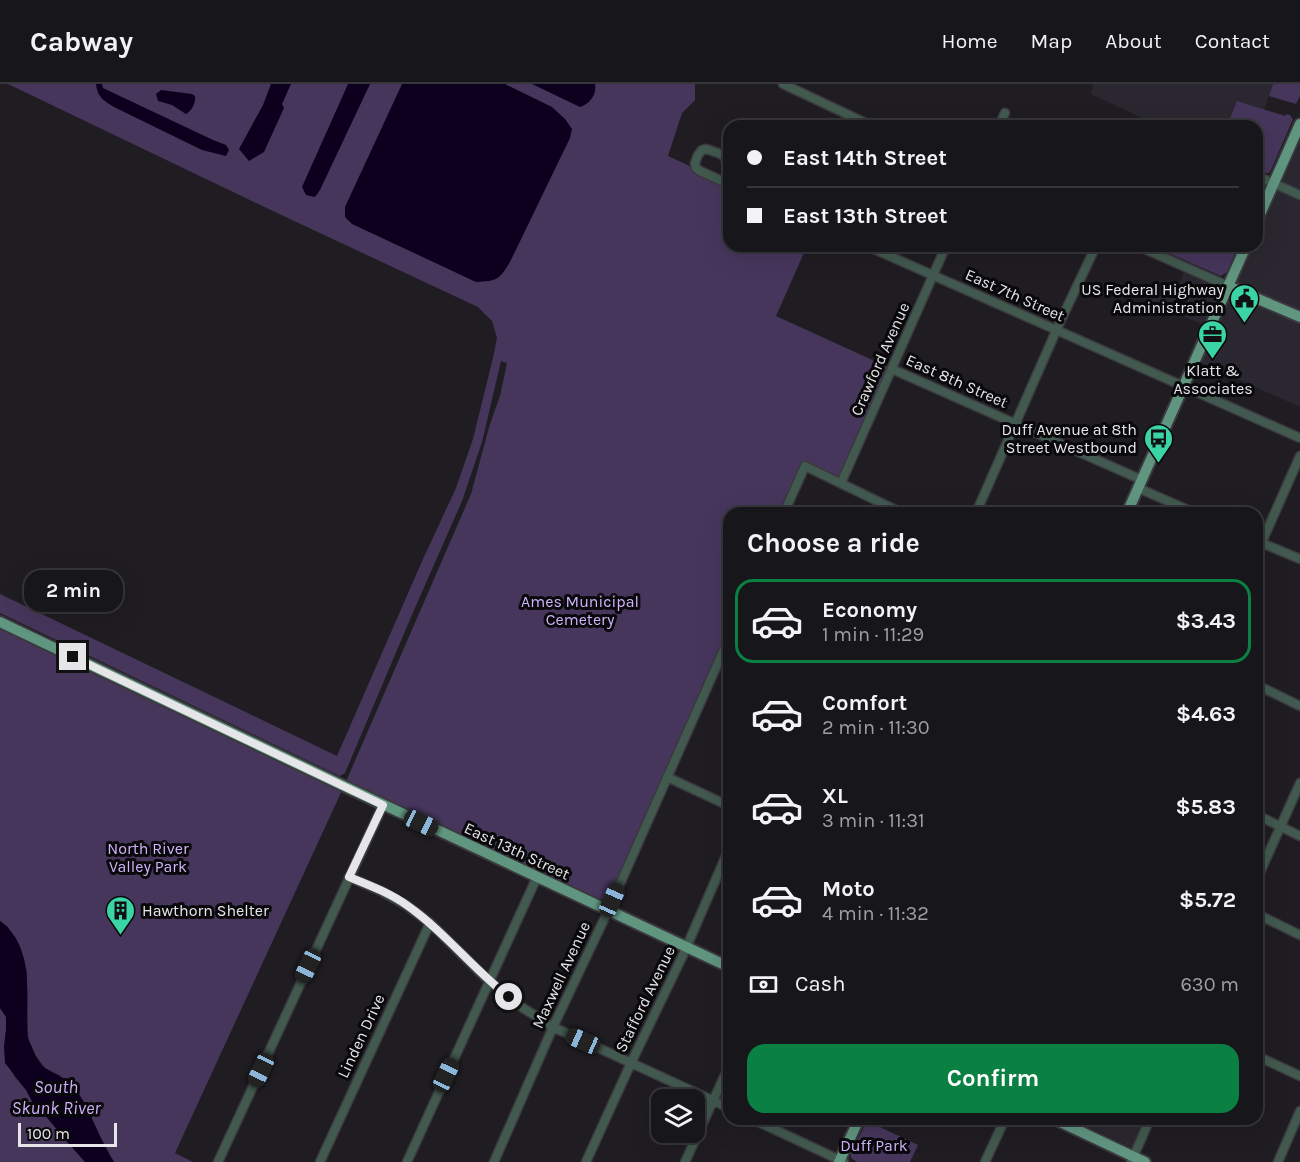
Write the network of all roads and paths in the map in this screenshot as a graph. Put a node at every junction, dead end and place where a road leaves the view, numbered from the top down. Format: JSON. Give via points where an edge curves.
{"nodes":[{"id":1,"x":783,"y":84,"type":"edge"},
{"id":2,"x":1005,"y":113,"type":"dead end"},
{"id":3,"x":859,"y":120,"type":"edge"},
{"id":4,"x":1002,"y":120,"type":"edge"},
{"id":5,"x":1300,"y":124,"type":"edge"},
{"id":6,"x":723,"y":156,"type":"edge"},
{"id":7,"x":1263,"y":179,"type":"edge"},
{"id":8,"x":723,"y":181,"type":"edge"},
{"id":9,"x":1274,"y":184,"type":"junction"},
{"id":10,"x":1300,"y":195,"type":"edge"},
{"id":11,"x":1263,"y":208,"type":"edge"},
{"id":12,"x":881,"y":252,"type":"edge"},
{"id":13,"x":943,"y":252,"type":"edge"},
{"id":14,"x":1093,"y":252,"type":"edge"},
{"id":15,"x":1152,"y":252,"type":"edge"},
{"id":16,"x":1243,"y":252,"type":"edge"},
{"id":17,"x":933,"y":275,"type":"junction"},
{"id":18,"x":1228,"y":286,"type":"junction"},
{"id":19,"x":1300,"y":317,"type":"edge"},
{"id":20,"x":1057,"y":330,"type":"junction"},
{"id":21,"x":892,"y":369,"type":"junction"},
{"id":22,"x":1184,"y":386,"type":"junction"},
{"id":23,"x":1015,"y":423,"type":"junction"},
{"id":24,"x":1300,"y":438,"type":"edge"},
{"id":25,"x":1300,"y":456,"type":"edge"},
{"id":26,"x":841,"y":483,"type":"junction"},
{"id":27,"x":1140,"y":484,"type":"junction"},
{"id":28,"x":787,"y":507,"type":"edge"},
{"id":29,"x":890,"y":507,"type":"edge"},
{"id":30,"x":979,"y":507,"type":"edge"},
{"id":31,"x":1130,"y":507,"type":"edge"},
{"id":32,"x":1184,"y":507,"type":"edge"},
{"id":33,"x":1263,"y":533,"type":"edge"},
{"id":34,"x":1263,"y":543,"type":"edge"},
{"id":35,"x":1300,"y":559,"type":"edge"},
{"id":36,"x":0,"y":622,"type":"edge"},
{"id":37,"x":723,"y":663,"type":"edge"},
{"id":38,"x":1263,"y":688,"type":"edge"},
{"id":39,"x":1300,"y":705,"type":"edge"},
{"id":40,"x":667,"y":777,"type":"junction"},
{"id":41,"x":1300,"y":783,"type":"edge"},
{"id":42,"x":723,"y":803,"type":"edge"},
{"id":43,"x":383,"y":805,"type":"junction"},
{"id":44,"x":1263,"y":818,"type":"edge"},
{"id":45,"x":1281,"y":826,"type":"junction"},
{"id":46,"x":1300,"y":836,"type":"edge"},
{"id":47,"x":723,"y":863,"type":"edge"},
{"id":48,"x":1263,"y":866,"type":"edge"},
{"id":49,"x":349,"y":877,"type":"junction"},
{"id":50,"x":537,"y":877,"type":"junction"},
{"id":51,"x":608,"y":911,"type":"junction"},
{"id":52,"x":1263,"y":917,"type":"edge"},
{"id":53,"x":430,"y":923,"type":"junction"},
{"id":54,"x":1300,"y":935,"type":"edge"},
{"id":55,"x":686,"y":948,"type":"junction"},
{"id":56,"x":723,"y":965,"type":"edge"},
{"id":57,"x":489,"y":981,"type":"junction"},
{"id":58,"x":552,"y":1027,"type":"junction"},
{"id":59,"x":1263,"y":1059,"type":"edge"},
{"id":60,"x":631,"y":1063,"type":"junction"},
{"id":61,"x":1300,"y":1076,"type":"edge"},
{"id":62,"x":723,"y":1079,"type":"edge"},
{"id":63,"x":713,"y":1101,"type":"junction"},
{"id":64,"x":723,"y":1105,"type":"edge"},
{"id":65,"x":1300,"y":1111,"type":"edge"},
{"id":66,"x":765,"y":1125,"type":"edge"},
{"id":67,"x":856,"y":1125,"type":"edge"},
{"id":68,"x":1002,"y":1125,"type":"edge"},
{"id":69,"x":1066,"y":1125,"type":"edge"},
{"id":70,"x":1147,"y":1125,"type":"edge"},
{"id":71,"x":1132,"y":1159,"type":"edge"},
{"id":72,"x":841,"y":1161,"type":"edge"},
{"id":73,"x":218,"y":1162,"type":"edge"},
{"id":74,"x":320,"y":1162,"type":"edge"},
{"id":75,"x":407,"y":1162,"type":"edge"},
{"id":76,"x":494,"y":1162,"type":"edge"},
{"id":77,"x":586,"y":1162,"type":"edge"},
{"id":78,"x":685,"y":1162,"type":"edge"},
{"id":79,"x":985,"y":1162,"type":"edge"},
{"id":80,"x":1146,"y":1162,"type":"edge"},
{"id":81,"x":1278,"y":1162,"type":"edge"}],
"edges":[{"from":1,"to":3,"type":"street"},
{"from":2,"to":4,"type":"street"},
{"from":5,"to":9,"type":"main road"},
{"from":6,"to":8,"type":"street","via":[[706,149],[699,152],[695,163],[700,171]]},
{"from":7,"to":9,"type":"street"},
{"from":9,"to":10,"type":"street"},
{"from":9,"to":11,"type":"main road"},
{"from":12,"to":17,"type":"street","name":"East 7th Street"},
{"from":13,"to":17,"type":"street","name":"Crawford Avenue"},
{"from":14,"to":20,"type":"street"},
{"from":15,"to":18,"type":"street"},
{"from":16,"to":18,"type":"main road"},
{"from":17,"to":20,"type":"street","name":"East 7th Street"},
{"from":17,"to":21,"type":"street","name":"Crawford Avenue"},
{"from":18,"to":19,"type":"main road"},
{"from":18,"to":22,"type":"main road"},
{"from":20,"to":22,"type":"street","name":"East 7th Street"},
{"from":20,"to":23,"type":"street"},
{"from":21,"to":23,"type":"street","name":"East 8th Street"},
{"from":21,"to":26,"type":"street","name":"Crawford Avenue"},
{"from":22,"to":24,"type":"street","name":"East 7th Street"},
{"from":22,"to":27,"type":"main road"},
{"from":23,"to":27,"type":"street","name":"East 8th Street"},
{"from":23,"to":30,"type":"street"},
{"from":25,"to":33,"type":"street"},
{"from":26,"to":28,"type":"street","via":[[805,466]]},
{"from":26,"to":29,"type":"street"},
{"from":27,"to":31,"type":"main road"},
{"from":27,"to":32,"type":"street","name":"East 8th Street"},
{"from":34,"to":35,"type":"street"},
{"from":36,"to":43,"type":"main road","name":"East 13th Street"},
{"from":37,"to":40,"type":"street","name":"Maxwell Avenue"},
{"from":38,"to":39,"type":"street"},
{"from":40,"to":42,"type":"street"},
{"from":40,"to":51,"type":"street","name":"Maxwell Avenue"},
{"from":41,"to":45,"type":"street"},
{"from":43,"to":49,"type":"street"},
{"from":43,"to":50,"type":"main road","name":"East 13th Street"},
{"from":44,"to":45,"type":"street"},
{"from":45,"to":46,"type":"street"},
{"from":45,"to":48,"type":"street"},
{"from":47,"to":55,"type":"street","name":"Stafford Avenue"},
{"from":49,"to":53,"type":"street","via":[[406,905]]},
{"from":49,"to":73,"type":"street"},
{"from":50,"to":51,"type":"main road","name":"East 13th Street"},
{"from":50,"to":57,"type":"street"},
{"from":51,"to":55,"type":"main road","name":"East 13th Street"},
{"from":51,"to":58,"type":"street","name":"Maxwell Avenue"},
{"from":52,"to":54,"type":"street"},
{"from":53,"to":57,"type":"street"},
{"from":53,"to":74,"type":"street","name":"Linden Drive"},
{"from":55,"to":56,"type":"main road","name":"East 13th Street"},
{"from":55,"to":60,"type":"street","name":"Stafford Avenue"},
{"from":57,"to":58,"type":"street"},
{"from":57,"to":75,"type":"street"},
{"from":58,"to":60,"type":"street"},
{"from":58,"to":76,"type":"street","name":"Maxwell Avenue"},
{"from":59,"to":61,"type":"street"},
{"from":60,"to":63,"type":"street"},
{"from":60,"to":77,"type":"street","name":"Stafford Avenue"},
{"from":62,"to":63,"type":"street"},
{"from":63,"to":64,"type":"street"},
{"from":63,"to":78,"type":"street"},
{"from":65,"to":81,"type":"street"},
{"from":66,"to":72,"type":"street"},
{"from":67,"to":72,"type":"main road"},
{"from":68,"to":79,"type":"street"},
{"from":69,"to":71,"type":"main road"},
{"from":70,"to":71,"type":"street"},
{"from":71,"to":80,"type":"main road"}]}
